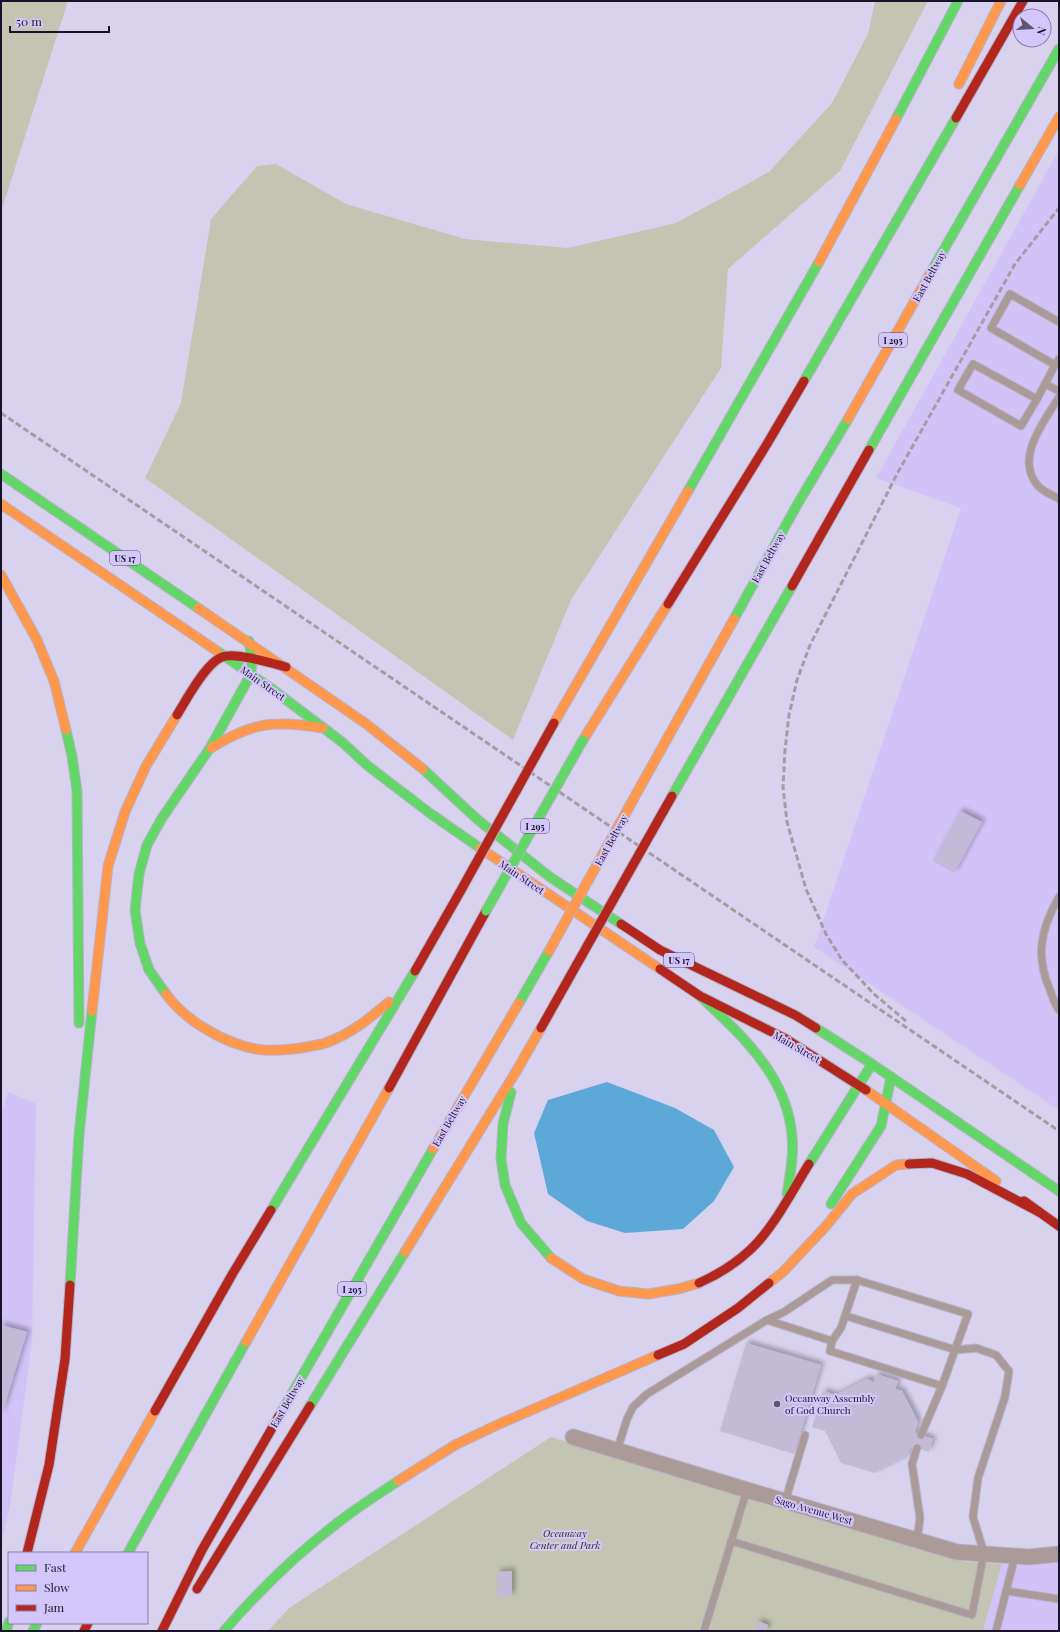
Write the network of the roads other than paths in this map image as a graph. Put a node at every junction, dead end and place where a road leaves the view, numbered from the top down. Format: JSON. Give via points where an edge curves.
{"nodes":[{"id":1,"x":958,"y":1,"type":"edge"},
{"id":2,"x":1001,"y":1,"type":"edge"},
{"id":3,"x":1023,"y":1,"type":"edge"},
{"id":4,"x":1059,"y":50,"type":"edge"},
{"id":5,"x":954,"y":95,"type":"dead end"},
{"id":6,"x":1059,"y":117,"type":"edge"},
{"id":7,"x":918,"y":165,"type":"dead end"},
{"id":8,"x":847,"y":308,"type":"junction"},
{"id":9,"x":1059,"y":322,"type":"edge"},
{"id":10,"x":1057,"y":362,"type":"edge"},
{"id":11,"x":1045,"y":384,"type":"junction"},
{"id":12,"x":1059,"y":391,"type":"edge"},
{"id":13,"x":1059,"y":397,"type":"edge"},
{"id":14,"x":1036,"y":400,"type":"junction"},
{"id":15,"x":1,"y":474,"type":"edge"},
{"id":16,"x":1059,"y":499,"type":"edge"},
{"id":17,"x":1,"y":504,"type":"edge"},
{"id":18,"x":1,"y":575,"type":"edge"},
{"id":19,"x":249,"y":641,"type":"junction"},
{"id":20,"x":223,"y":656,"type":"junction"},
{"id":21,"x":252,"y":658,"type":"junction"},
{"id":22,"x":286,"y":667,"type":"junction"},
{"id":23,"x":251,"y":674,"type":"junction"},
{"id":24,"x":323,"y":728,"type":"junction"},
{"id":25,"x":210,"y":748,"type":"junction"},
{"id":26,"x":1059,"y":897,"type":"edge"},
{"id":27,"x":407,"y":984,"type":"junction"},
{"id":28,"x":700,"y":996,"type":"junction"},
{"id":29,"x":1059,"y":1010,"type":"edge"},
{"id":30,"x":872,"y":1064,"type":"junction"},
{"id":31,"x":517,"y":1070,"type":"junction"},
{"id":32,"x":891,"y":1077,"type":"junction"},
{"id":33,"x":859,"y":1086,"type":"junction"},
{"id":34,"x":886,"y":1103,"type":"junction"},
{"id":35,"x":79,"y":1136,"type":"junction"},
{"id":36,"x":1059,"y":1191,"type":"edge"},
{"id":37,"x":786,"y":1201,"type":"junction"},
{"id":38,"x":1039,"y":1212,"type":"junction"},
{"id":39,"x":1059,"y":1226,"type":"edge"},
{"id":40,"x":783,"y":1272,"type":"junction"},
{"id":41,"x":858,"y":1280,"type":"junction"},
{"id":42,"x":846,"y":1316,"type":"junction"},
{"id":43,"x":767,"y":1320,"type":"junction"},
{"id":44,"x":832,"y":1341,"type":"junction"},
{"id":45,"x":956,"y":1350,"type":"junction"},
{"id":46,"x":942,"y":1386,"type":"junction"},
{"id":47,"x":805,"y":1435,"type":"dead end"},
{"id":48,"x":922,"y":1435,"type":"dead end"},
{"id":49,"x":573,"y":1437,"type":"dead end"},
{"id":50,"x":918,"y":1448,"type":"dead end"},
{"id":51,"x":617,"y":1451,"type":"junction"},
{"id":52,"x":747,"y":1490,"type":"junction"},
{"id":53,"x":785,"y":1502,"type":"junction"},
{"id":54,"x":917,"y":1540,"type":"junction"},
{"id":55,"x":731,"y":1541,"type":"junction"},
{"id":56,"x":28,"y":1552,"type":"edge"},
{"id":57,"x":76,"y":1552,"type":"edge"},
{"id":58,"x":129,"y":1552,"type":"edge"},
{"id":59,"x":984,"y":1553,"type":"junction"},
{"id":60,"x":1059,"y":1554,"type":"edge"},
{"id":61,"x":1015,"y":1556,"type":"junction"},
{"id":62,"x":1006,"y":1591,"type":"junction"},
{"id":63,"x":192,"y":1597,"type":"dead end"},
{"id":64,"x":1059,"y":1599,"type":"edge"},
{"id":65,"x":180,"y":1618,"type":"dead end"},
{"id":66,"x":162,"y":1631,"type":"edge"},
{"id":67,"x":171,"y":1631,"type":"edge"},
{"id":68,"x":224,"y":1631,"type":"edge"},
{"id":69,"x":704,"y":1631,"type":"edge"},
{"id":70,"x":996,"y":1631,"type":"edge"}],
"edges":[{"from":1,"to":27,"type":"main road","bridge":true,"via":[[811,278],[554,723]]},
{"from":2,"to":5,"type":"main road"},
{"from":3,"to":8,"type":"main road","number":"I 295"},
{"from":4,"to":66,"type":"main road","name":"East Beltway","number":"I 295","bridge":true,"via":[[797,505],[549,951],[206,1543]]},
{"from":6,"to":31,"type":"main road","bridge":true},
{"from":7,"to":8,"type":"main road"},
{"from":8,"to":58,"type":"main road","number":"I 295","bridge":true,"via":[[762,451],[583,740]]},
{"from":9,"to":10,"type":"lane","via":[[1010,294],[992,328]]},
{"from":10,"to":11,"type":"lane"},
{"from":11,"to":12,"type":"lane"},
{"from":11,"to":14,"type":"lane"},
{"from":13,"to":16,"type":"lane","via":[[1033,442],[1028,461],[1031,474],[1039,486]]},
{"from":14,"to":14,"type":"lane","via":[[973,364],[958,390],[1021,426]]},
{"from":15,"to":19,"type":"main road","name":"Main Street","number":"US 17"},
{"from":17,"to":20,"type":"main road","name":"Main Street","number":"US 17"},
{"from":18,"to":35,"type":"main road","via":[[37,640],[51,675],[72,756],[78,791]]},
{"from":19,"to":21,"type":"main road"},
{"from":19,"to":22,"type":"main road","name":"Main Street","number":"US 17"},
{"from":20,"to":21,"type":"main road"},
{"from":20,"to":23,"type":"main road","name":"Main Street","number":"US 17"},
{"from":20,"to":35,"type":"main road","via":[[214,661],[195,685],[146,766],[125,812],[108,866]]},
{"from":21,"to":22,"type":"main road"},
{"from":21,"to":23,"type":"main road"},
{"from":22,"to":30,"type":"main road","name":"Main Street","number":"US 17","via":[[410,758],[478,820],[550,878],[660,950],[795,1015]]},
{"from":23,"to":24,"type":"main road","name":"Main Street","number":"US 17"},
{"from":23,"to":25,"type":"main road"},
{"from":24,"to":25,"type":"main road","via":[[271,722],[228,736]]},
{"from":24,"to":28,"type":"main road","name":"Main Street","number":"US 17","via":[[431,814]]},
{"from":25,"to":27,"type":"main road","via":[[162,818],[147,845],[139,874],[135,910],[140,943],[149,970],[172,1003],[199,1026],[228,1041],[264,1050],[295,1049],[327,1043],[356,1030]]},
{"from":26,"to":29,"type":"lane","via":[[1049,915],[1041,943],[1043,974]]},
{"from":27,"to":57,"type":"main road","via":[[233,1273]]},
{"from":28,"to":33,"type":"main road","name":"Main Street","number":"US 17","via":[[786,1040]]},
{"from":28,"to":37,"type":"main road","via":[[762,1057],[777,1080],[792,1127]]},
{"from":30,"to":32,"type":"main road","name":"Main Street","number":"US 17"},
{"from":30,"to":33,"type":"main road"},
{"from":31,"to":37,"type":"main road","via":[[503,1124],[501,1159],[505,1185],[521,1223],[549,1257],[583,1279],[619,1291],[648,1294],[698,1283],[716,1276],[750,1250],[767,1231]]},
{"from":31,"to":63,"type":"main road"},
{"from":32,"to":34,"type":"main road"},
{"from":32,"to":36,"type":"main road","name":"Main Street","number":"US 17"},
{"from":33,"to":34,"type":"main road","name":"Main Street","number":"US 17"},
{"from":33,"to":37,"type":"main road"},
{"from":34,"to":38,"type":"main road","name":"Main Street","number":"US 17"},
{"from":34,"to":40,"type":"main road","via":[[881,1126]]},
{"from":35,"to":56,"type":"main road","via":[[66,1358],[49,1465]]},
{"from":38,"to":39,"type":"main road","name":"Main Street","number":"US 17"},
{"from":38,"to":40,"type":"main road","via":[[967,1174],[932,1163],[896,1165],[852,1194]]},
{"from":40,"to":68,"type":"main road","via":[[738,1308],[684,1344],[497,1425],[454,1445],[420,1466],[354,1511],[308,1547],[248,1603]]},
{"from":41,"to":42,"type":"lane"},
{"from":41,"to":43,"type":"lane","via":[[832,1280],[784,1312]]},
{"from":41,"to":45,"type":"lane","via":[[968,1314]]},
{"from":42,"to":44,"type":"lane"},
{"from":42,"to":45,"type":"lane"},
{"from":43,"to":44,"type":"lane"},
{"from":43,"to":51,"type":"lane","via":[[647,1394],[633,1407]]},
{"from":44,"to":46,"type":"lane","via":[[830,1351]]},
{"from":45,"to":46,"type":"lane"},
{"from":45,"to":59,"type":"lane","via":[[976,1348],[996,1355],[1009,1371],[1005,1397],[978,1478],[973,1516]]},
{"from":46,"to":48,"type":"lane"},
{"from":47,"to":53,"type":"lane"},
{"from":49,"to":51,"type":"street","name":"Sago Avenue West"},
{"from":50,"to":54,"type":"lane","via":[[912,1464],[920,1518]]},
{"from":51,"to":52,"type":"street","name":"Sago Avenue West"},
{"from":52,"to":53,"type":"street","name":"Sago Avenue West"},
{"from":52,"to":55,"type":"lane"},
{"from":53,"to":54,"type":"street","name":"Sago Avenue West"},
{"from":54,"to":59,"type":"street","name":"Sago Avenue West","via":[[957,1552]]},
{"from":55,"to":59,"type":"lane","via":[[972,1615]]},
{"from":55,"to":69,"type":"lane"},
{"from":59,"to":61,"type":"street","name":"Sago Avenue West"},
{"from":60,"to":61,"type":"street","name":"Sago Avenue West"},
{"from":61,"to":62,"type":"lane"},
{"from":62,"to":64,"type":"lane"},
{"from":62,"to":70,"type":"lane"},
{"from":65,"to":67,"type":"main road"}]}
